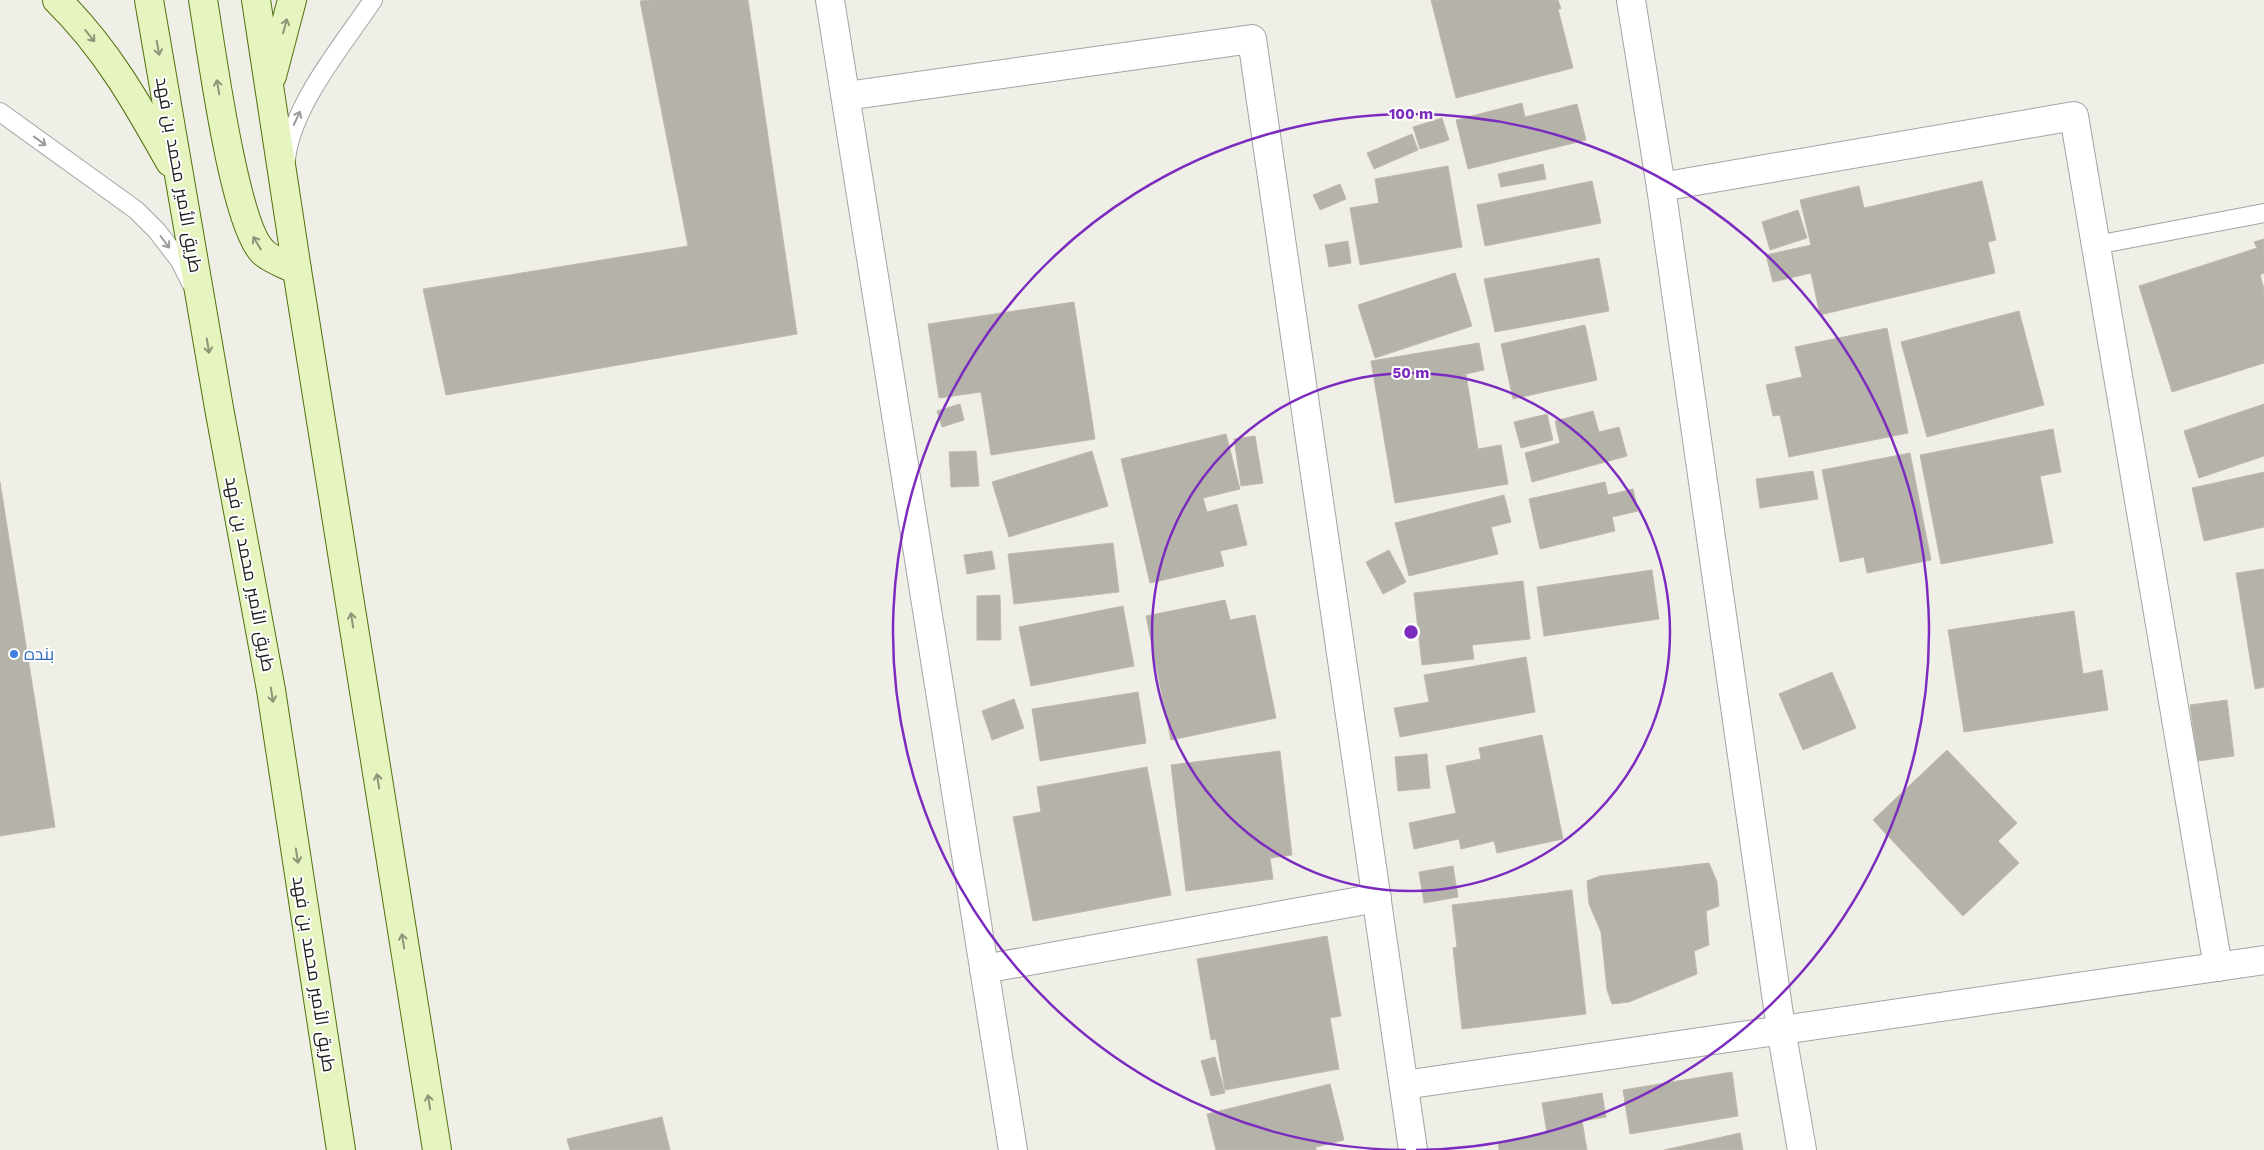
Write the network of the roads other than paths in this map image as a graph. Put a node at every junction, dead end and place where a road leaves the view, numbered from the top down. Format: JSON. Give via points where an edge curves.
{"nodes":[{"id":1,"x":57,"y":0,"type":"edge"},
{"id":2,"x":149,"y":0,"type":"edge"},
{"id":3,"x":203,"y":0,"type":"edge"},
{"id":4,"x":256,"y":0,"type":"edge"},
{"id":5,"x":292,"y":0,"type":"edge"},
{"id":6,"x":373,"y":0,"type":"edge"},
{"id":7,"x":830,"y":0,"type":"edge"},
{"id":8,"x":1631,"y":0,"type":"edge"},
{"id":9,"x":270,"y":85,"type":"junction"},
{"id":10,"x":846,"y":96,"type":"junction"},
{"id":11,"x":0,"y":112,"type":"edge"},
{"id":12,"x":180,"y":181,"type":"junction"},
{"id":13,"x":284,"y":182,"type":"junction"},
{"id":14,"x":1661,"y":187,"type":"junction"},
{"id":15,"x":2264,"y":214,"type":"edge"},
{"id":16,"x":2096,"y":245,"type":"junction"},
{"id":17,"x":297,"y":270,"type":"junction"},
{"id":18,"x":202,"y":306,"type":"junction"},
{"id":19,"x":1377,"y":898,"type":"junction"},
{"id":20,"x":2264,"y":960,"type":"edge"},
{"id":21,"x":2218,"y":967,"type":"junction"},
{"id":22,"x":984,"y":969,"type":"junction"},
{"id":23,"x":1781,"y":1029,"type":"junction"},
{"id":24,"x":1404,"y":1085,"type":"junction"},
{"id":25,"x":341,"y":1150,"type":"edge"},
{"id":26,"x":437,"y":1150,"type":"edge"},
{"id":27,"x":1013,"y":1150,"type":"edge"},
{"id":28,"x":1413,"y":1150,"type":"edge"},
{"id":29,"x":1802,"y":1150,"type":"edge"}],
"edges":[{"from":1,"to":12,"type":"street","one_way":true,"via":[[89,34],[127,86]]},
{"from":2,"to":12,"type":"street","name":"طريق الأمير محمد بن فهد","one_way":true},
{"from":17,"to":3,"type":"street","one_way":true,"via":[[263,252],[248,228],[231,159]]},
{"from":4,"to":9,"type":"street"},
{"from":9,"to":5,"type":"street","one_way":true},
{"from":13,"to":6,"type":"lane","one_way":true,"via":[[295,121]]},
{"from":7,"to":10,"type":"street"},
{"from":8,"to":14,"type":"street"},
{"from":9,"to":13,"type":"street"},
{"from":10,"to":19,"type":"street","via":[[1252,39]]},
{"from":10,"to":22,"type":"street"},
{"from":11,"to":18,"type":"lane","one_way":true,"via":[[136,210],[180,261]]},
{"from":12,"to":18,"type":"street","name":"طريق الأمير محمد بن فهد"},
{"from":13,"to":17,"type":"street"},
{"from":14,"to":16,"type":"street","via":[[2074,116]]},
{"from":14,"to":23,"type":"street"},
{"from":15,"to":16,"type":"lane"},
{"from":16,"to":21,"type":"street"},
{"from":26,"to":17,"type":"street","one_way":true},
{"from":18,"to":25,"type":"street","name":"طريق الأمير محمد بن فهد","one_way":true,"via":[[271,690]]},
{"from":19,"to":22,"type":"street"},
{"from":19,"to":24,"type":"street"},
{"from":20,"to":21,"type":"street"},
{"from":21,"to":23,"type":"street"},
{"from":22,"to":27,"type":"street"},
{"from":23,"to":24,"type":"street"},
{"from":23,"to":29,"type":"street"},
{"from":24,"to":28,"type":"street"}]}
